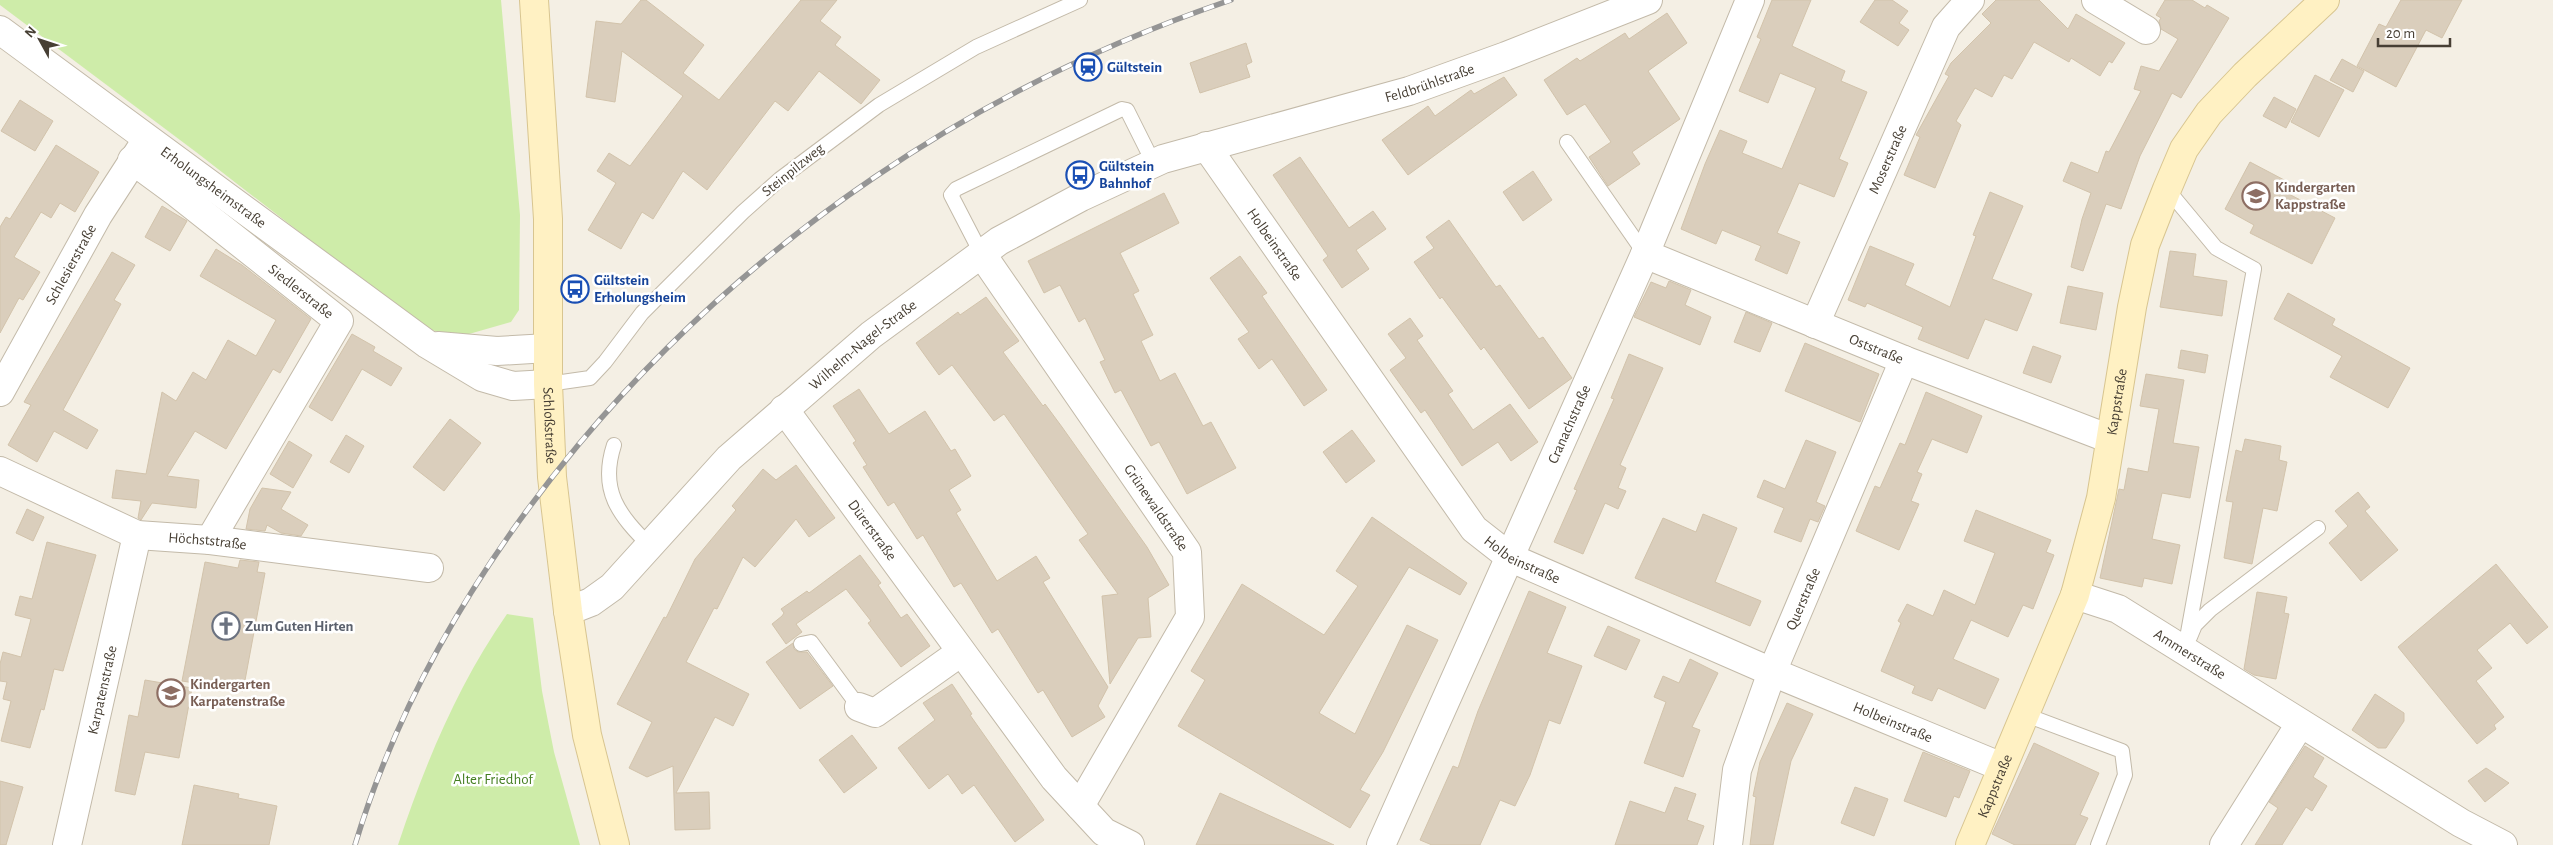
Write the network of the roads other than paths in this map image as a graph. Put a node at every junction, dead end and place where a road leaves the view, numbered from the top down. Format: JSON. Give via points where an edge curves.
{"nodes":[{"id":1,"x":534,"y":0,"type":"edge"},
{"id":2,"x":1080,"y":0,"type":"edge"},
{"id":3,"x":1648,"y":0,"type":"edge"},
{"id":4,"x":1750,"y":0,"type":"edge"},
{"id":5,"x":1970,"y":0,"type":"edge"},
{"id":6,"x":2096,"y":0,"type":"edge"},
{"id":7,"x":2325,"y":0,"type":"edge"},
{"id":8,"x":0,"y":30,"type":"edge"},
{"id":9,"x":2146,"y":30,"type":"dead end"},
{"id":10,"x":1567,"y":142,"type":"dead end"},
{"id":11,"x":1206,"y":146,"type":"junction"},
{"id":12,"x":140,"y":150,"type":"junction"},
{"id":13,"x":1153,"y":162,"type":"junction"},
{"id":14,"x":2167,"y":189,"type":"junction"},
{"id":15,"x":981,"y":253,"type":"junction"},
{"id":16,"x":1645,"y":254,"type":"junction"},
{"id":17,"x":1815,"y":324,"type":"junction"},
{"id":18,"x":427,"y":344,"type":"junction"},
{"id":19,"x":548,"y":348,"type":"junction"},
{"id":20,"x":1904,"y":360,"type":"junction"},
{"id":21,"x":548,"y":384,"type":"junction"},
{"id":22,"x":0,"y":392,"type":"edge"},
{"id":23,"x":784,"y":408,"type":"junction"},
{"id":24,"x":2110,"y":439,"type":"junction"},
{"id":25,"x":614,"y":445,"type":"dead end"},
{"id":26,"x":0,"y":471,"type":"edge"},
{"id":27,"x":2318,"y":528,"type":"dead end"},
{"id":28,"x":137,"y":535,"type":"junction"},
{"id":29,"x":210,"y":540,"type":"junction"},
{"id":30,"x":650,"y":546,"type":"junction"},
{"id":31,"x":1511,"y":558,"type":"junction"},
{"id":32,"x":429,"y":568,"type":"dead end"},
{"id":33,"x":2076,"y":596,"type":"junction"},
{"id":34,"x":568,"y":611,"type":"junction"},
{"id":35,"x":801,"y":644,"type":"dead end"},
{"id":36,"x":2185,"y":649,"type":"junction"},
{"id":37,"x":961,"y":652,"type":"junction"},
{"id":38,"x":1772,"y":672,"type":"junction"},
{"id":39,"x":859,"y":707,"type":"joint"},
{"id":40,"x":2026,"y":715,"type":"junction"},
{"id":41,"x":2300,"y":724,"type":"junction"},
{"id":42,"x":2002,"y":767,"type":"junction"},
{"id":43,"x":1080,"y":806,"type":"junction"},
{"id":44,"x":1100,"y":839,"type":"edge"},
{"id":45,"x":67,"y":845,"type":"edge"},
{"id":46,"x":615,"y":845,"type":"edge"},
{"id":47,"x":1130,"y":845,"type":"edge"},
{"id":48,"x":1381,"y":845,"type":"edge"},
{"id":49,"x":1728,"y":845,"type":"edge"},
{"id":50,"x":1970,"y":845,"type":"edge"},
{"id":51,"x":2098,"y":845,"type":"edge"},
{"id":52,"x":2224,"y":845,"type":"edge"},
{"id":53,"x":2503,"y":845,"type":"edge"}],
"edges":[{"from":1,"to":19,"type":"street","name":"Schloßstraße","via":[[548,218]]},
{"from":2,"to":21,"type":"lane","name":"Steinpilzweg","via":[[976,47],[879,105],[780,179],[743,212],[642,313],[590,378]]},
{"from":3,"to":11,"type":"street","name":"Feldbrühlstraße","via":[[1409,91]]},
{"from":4,"to":16,"type":"street","name":"Cranachstraße"},
{"from":5,"to":17,"type":"street","name":"Moserstraße","via":[[1946,28]]},
{"from":6,"to":9,"type":"street"},
{"from":7,"to":14,"type":"street","name":"Kappstraße","via":[[2209,113],[2184,149]]},
{"from":8,"to":12,"type":"street","name":"Erholungsheimstraße"},
{"from":10,"to":16,"type":"lane"},
{"from":11,"to":13,"type":"street","name":"Wilhelm-Nagel-Straße"},
{"from":11,"to":31,"type":"street","name":"Holbeinstraße","via":[[1474,530]]},
{"from":12,"to":18,"type":"street","name":"Erholungsheimstraße"},
{"from":12,"to":22,"type":"street","name":"Schlesierstraße","via":[[98,215]]},
{"from":12,"to":29,"type":"street","name":"Siedlerstraße","via":[[177,193],[339,321]]},
{"from":13,"to":15,"type":"street","name":"Wilhelm-Nagel-Straße","via":[[1050,213]]},
{"from":13,"to":15,"type":"lane","via":[[1127,110],[1122,108],[956,189],[951,194]]},
{"from":14,"to":24,"type":"street","name":"Kappstraße","via":[[2145,245]]},
{"from":14,"to":36,"type":"lane","via":[[2216,248],[2254,269]]},
{"from":15,"to":23,"type":"street","name":"Wilhelm-Nagel-Straße","via":[[871,335]]},
{"from":15,"to":43,"type":"street","name":"Grünewaldstraße","via":[[1187,552],[1190,617]]},
{"from":16,"to":17,"type":"street","name":"Oststraße"},
{"from":16,"to":31,"type":"street","name":"Cranachstraße"},
{"from":17,"to":20,"type":"street","name":"Oststraße"},
{"from":18,"to":19,"type":"street","via":[[497,351]]},
{"from":18,"to":21,"type":"street","name":"Erholungsheimstraße","via":[[482,378],[513,386]]},
{"from":19,"to":21,"type":"street","name":"Schloßstraße"},
{"from":20,"to":24,"type":"street","name":"Oststraße"},
{"from":20,"to":38,"type":"street","name":"Querstraße"},
{"from":21,"to":34,"type":"street","name":"Schloßstraße","via":[[552,476]]},
{"from":23,"to":30,"type":"street","name":"Wilhelm-Nagel-Straße","via":[[712,476]]},
{"from":23,"to":37,"type":"street","name":"Dürerstraße"},
{"from":24,"to":33,"type":"street","name":"Kappstraße","via":[[2101,498]]},
{"from":25,"to":30,"type":"lane","via":[[608,461],[608,480],[613,498],[625,521]]},
{"from":26,"to":28,"type":"street","name":"Höchststraße"},
{"from":27,"to":36,"type":"lane","via":[[2210,610],[2195,625]]},
{"from":28,"to":29,"type":"street","name":"Höchststraße"},
{"from":28,"to":45,"type":"street","name":"Karpatenstraße"},
{"from":29,"to":32,"type":"street","name":"Höchststraße"},
{"from":30,"to":34,"type":"street","name":"Wilhelm-Nagel-Straße","via":[[612,587],[591,602]]},
{"from":31,"to":38,"type":"street","name":"Holbeinstraße"},
{"from":31,"to":48,"type":"street","name":"Cranachstraße"},
{"from":33,"to":36,"type":"street","name":"Ammerstraße","via":[[2118,608]]},
{"from":33,"to":40,"type":"street","name":"Kappstraße"},
{"from":34,"to":46,"type":"street","name":"Schloßstraße","via":[[586,735]]},
{"from":35,"to":39,"type":"lane","via":[[812,642]]},
{"from":36,"to":41,"type":"street","name":"Ammerstraße"},
{"from":37,"to":39,"type":"street","via":[[875,713]]},
{"from":37,"to":43,"type":"street","name":"Dürerstraße","via":[[1054,778]]},
{"from":38,"to":42,"type":"street","name":"Holbeinstraße"},
{"from":38,"to":49,"type":"street","name":"Querstraße","via":[[1736,770]]},
{"from":40,"to":42,"type":"street","name":"Kappstraße"},
{"from":40,"to":51,"type":"lane","via":[[2122,751],[2126,775]]},
{"from":41,"to":52,"type":"street"},
{"from":41,"to":53,"type":"street","name":"Ammerstraße","via":[[2461,823]]},
{"from":42,"to":50,"type":"street","name":"Kappstraße"},
{"from":43,"to":44,"type":"street","name":"Dürerstraße"},
{"from":44,"to":47,"type":"street","name":"Dürerstraße"}]}
